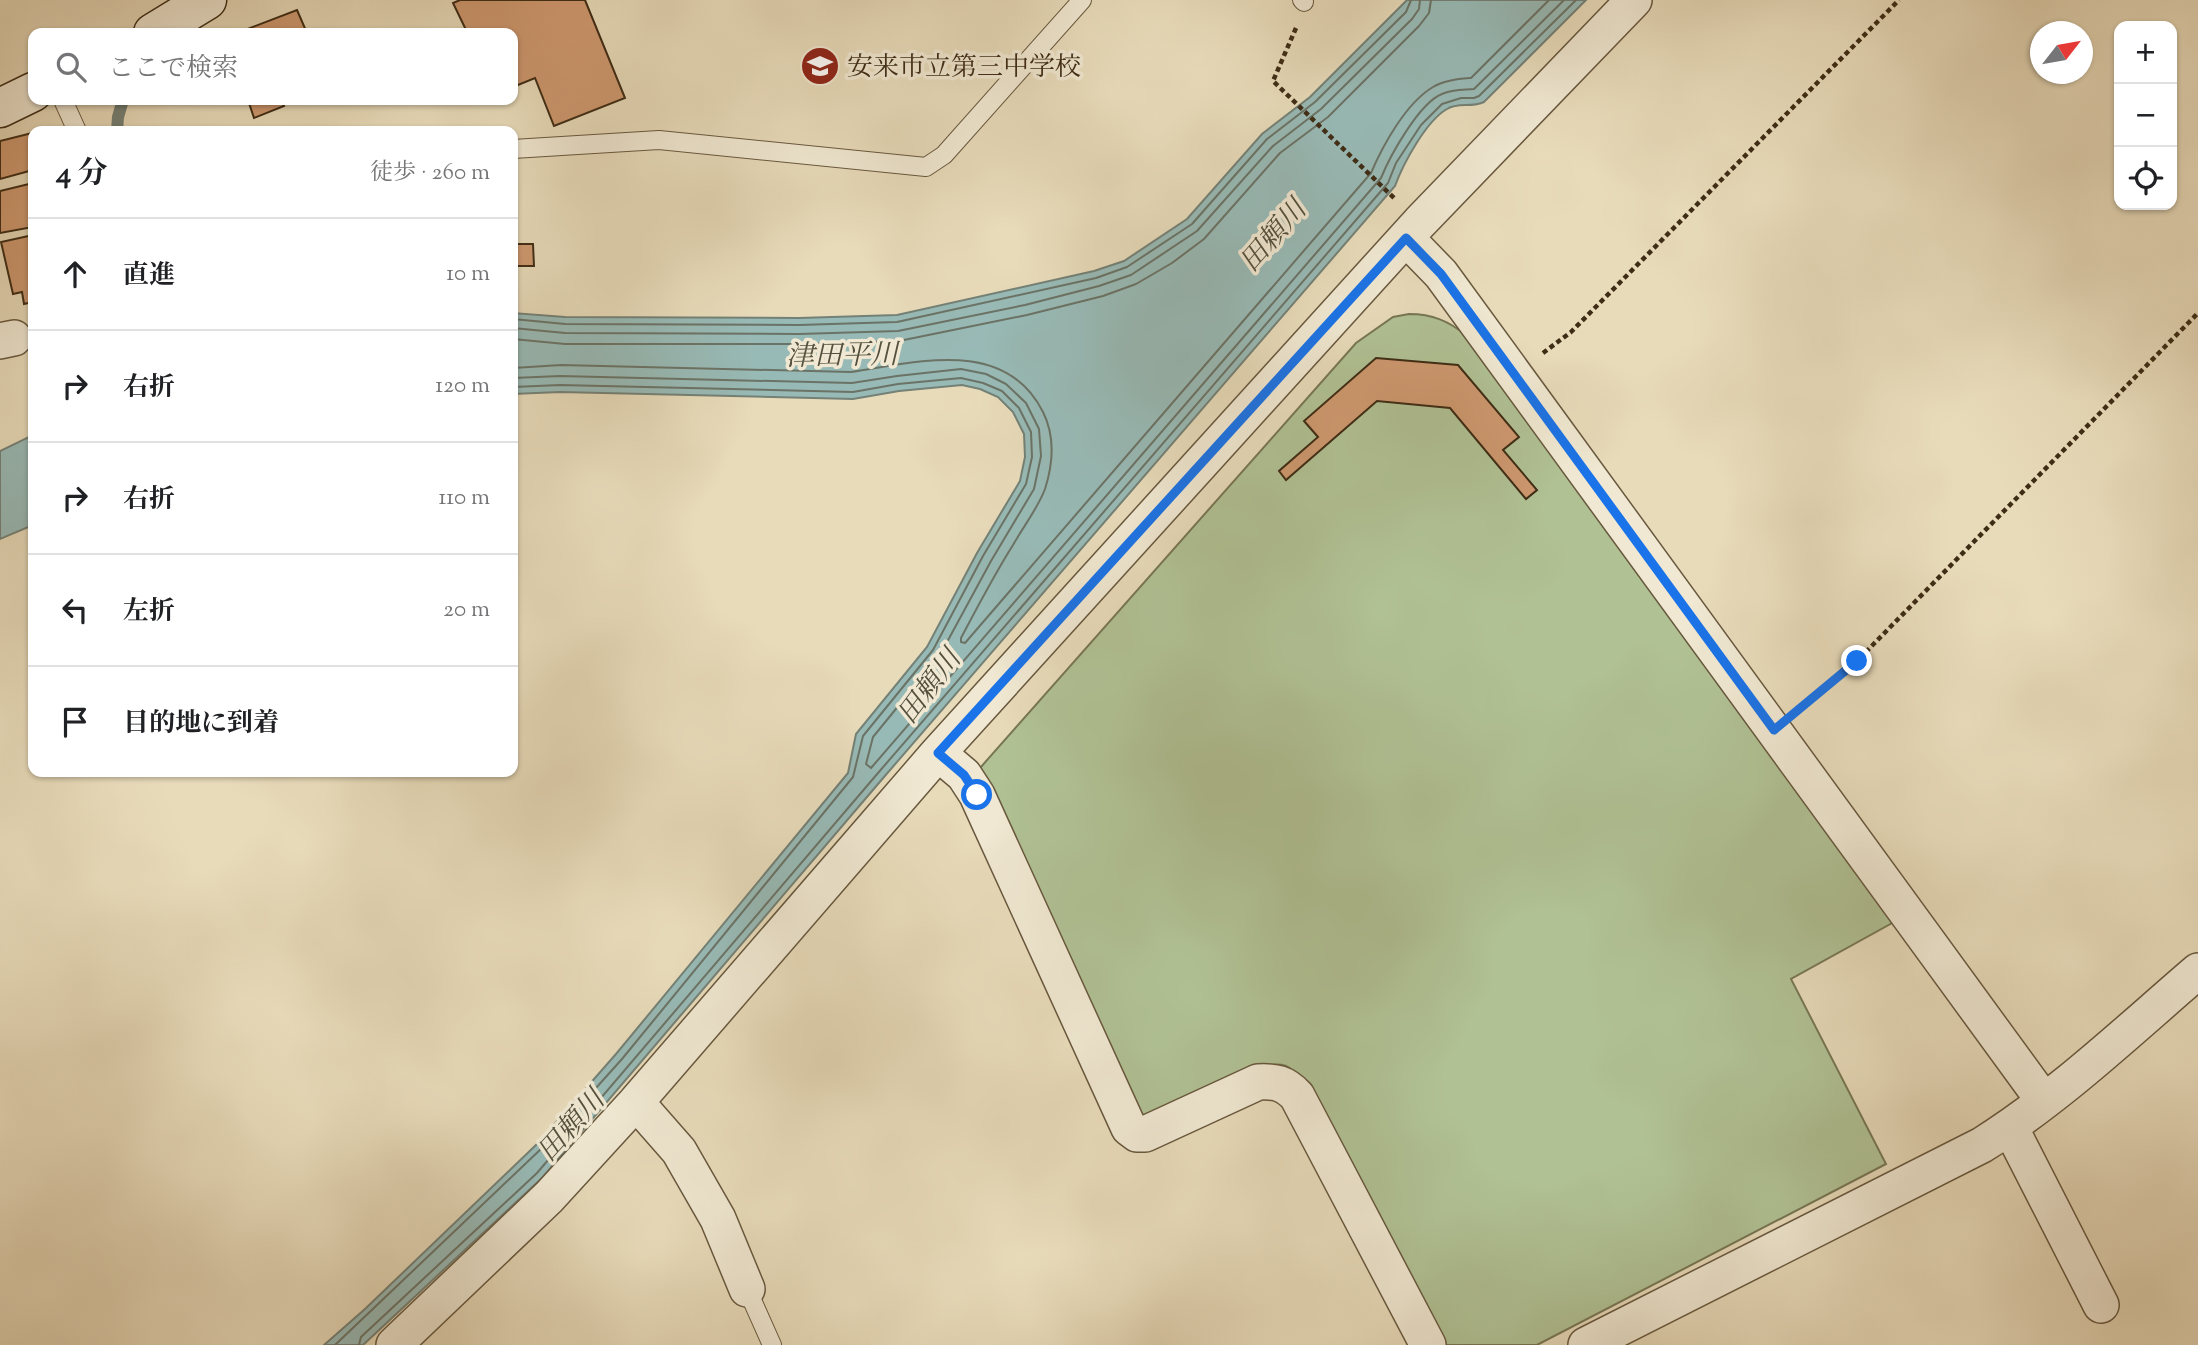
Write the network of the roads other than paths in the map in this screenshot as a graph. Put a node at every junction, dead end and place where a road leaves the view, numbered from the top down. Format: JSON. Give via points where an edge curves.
{"nodes":[{"id":1,"x":207,"y":0,"type":"edge"},
{"id":2,"x":1082,"y":0,"type":"edge"},
{"id":3,"x":1634,"y":0,"type":"edge"},
{"id":4,"x":161,"y":20,"type":"edge"},
{"id":5,"x":28,"y":94,"type":"edge"},
{"id":6,"x":65,"y":105,"type":"edge"},
{"id":7,"x":0,"y":107,"type":"edge"},
{"id":8,"x":75,"y":126,"type":"edge"},
{"id":9,"x":518,"y":149,"type":"edge"},
{"id":10,"x":1406,"y":238,"type":"junction"},
{"id":11,"x":938,"y":753,"type":"junction"},
{"id":12,"x":2198,"y":971,"type":"edge"},
{"id":13,"x":2044,"y":1101,"type":"junction"},
{"id":14,"x":636,"y":1102,"type":"junction"},
{"id":15,"x":2010,"y":1127,"type":"junction"},
{"id":16,"x":747,"y":1289,"type":"joint"},
{"id":17,"x":2101,"y":1305,"type":"dead end"},
{"id":18,"x":394,"y":1345,"type":"edge"},
{"id":19,"x":772,"y":1345,"type":"edge"},
{"id":20,"x":1428,"y":1345,"type":"edge"},
{"id":21,"x":1586,"y":1345,"type":"edge"}],
"edges":[{"from":1,"to":4,"type":"main road"},
{"from":2,"to":9,"type":"lane","via":[[944,155],[926,167],[659,140]]},
{"from":3,"to":10,"type":"street"},
{"from":5,"to":7,"type":"main road"},
{"from":6,"to":8,"type":"lane"},
{"from":10,"to":11,"type":"street"},
{"from":10,"to":13,"type":"street","via":[[1441,274]]},
{"from":11,"to":14,"type":"street"},
{"from":11,"to":20,"type":"street","via":[[964,775],[977,795],[1129,1128],[1145,1134],[1258,1082],[1288,1086]]},
{"from":12,"to":13,"type":"street"},
{"from":13,"to":15,"type":"street"},
{"from":14,"to":16,"type":"street","via":[[679,1151],[718,1219]]},
{"from":14,"to":18,"type":"street","via":[[549,1196]]},
{"from":15,"to":17,"type":"street"},
{"from":15,"to":21,"type":"street"},
{"from":16,"to":19,"type":"lane"}]}
